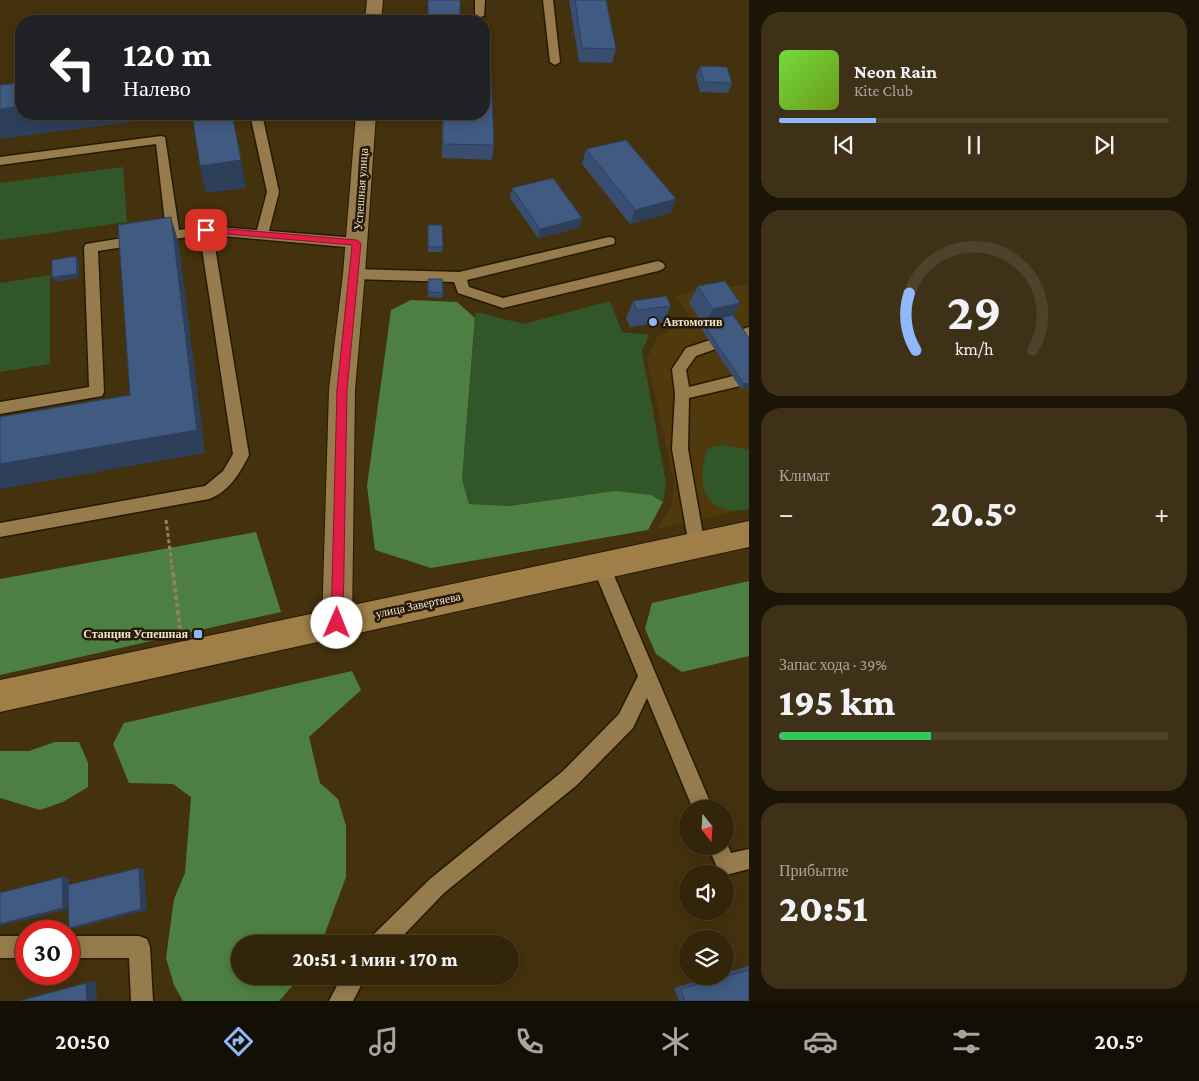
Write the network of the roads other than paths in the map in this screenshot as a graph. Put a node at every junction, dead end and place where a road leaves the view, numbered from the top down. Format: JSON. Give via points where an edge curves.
{"nodes":[{"id":1,"x":375,"y":0,"type":"edge"},
{"id":2,"x":480,"y":0,"type":"edge"},
{"id":3,"x":548,"y":0,"type":"edge"},
{"id":4,"x":480,"y":14,"type":"dead end"},
{"id":5,"x":374,"y":15,"type":"edge"},
{"id":6,"x":555,"y":62,"type":"dead end"},
{"id":7,"x":257,"y":120,"type":"edge"},
{"id":8,"x":366,"y":120,"type":"edge"},
{"id":9,"x":0,"y":161,"type":"edge"},
{"id":10,"x":206,"y":230,"type":"junction"},
{"id":11,"x":173,"y":235,"type":"junction"},
{"id":12,"x":262,"y":235,"type":"junction"},
{"id":13,"x":609,"y":241,"type":"dead end"},
{"id":14,"x":357,"y":243,"type":"junction"},
{"id":15,"x":658,"y":266,"type":"dead end"},
{"id":16,"x":354,"y":274,"type":"junction"},
{"id":17,"x":459,"y":277,"type":"junction"},
{"id":18,"x":749,"y":332,"type":"edge"},
{"id":19,"x":749,"y":378,"type":"edge"},
{"id":20,"x":682,"y":394,"type":"junction"},
{"id":21,"x":0,"y":408,"type":"edge"},
{"id":22,"x":0,"y":530,"type":"edge"},
{"id":23,"x":749,"y":534,"type":"edge"},
{"id":24,"x":697,"y":546,"type":"junction"},
{"id":25,"x":601,"y":566,"type":"junction"},
{"id":26,"x":337,"y":623,"type":"junction"},
{"id":27,"x":647,"y":677,"type":"junction"},
{"id":28,"x":0,"y":696,"type":"edge"},
{"id":29,"x":699,"y":800,"type":"edge"},
{"id":30,"x":722,"y":855,"type":"edge"},
{"id":31,"x":749,"y":859,"type":"edge"},
{"id":32,"x":389,"y":935,"type":"edge"},
{"id":33,"x":0,"y":947,"type":"edge"},
{"id":34,"x":15,"y":947,"type":"edge"},
{"id":35,"x":80,"y":947,"type":"edge"},
{"id":36,"x":350,"y":985,"type":"edge"},
{"id":37,"x":142,"y":1001,"type":"edge"},
{"id":38,"x":340,"y":1001,"type":"edge"}],
"edges":[{"from":1,"to":5,"type":"street"},
{"from":2,"to":4,"type":"lane"},
{"from":3,"to":6,"type":"lane"},
{"from":7,"to":12,"type":"lane","via":[[273,192]]},
{"from":8,"to":14,"type":"street","name":"Успешная улица"},
{"from":9,"to":11,"type":"lane","via":[[161,140]]},
{"from":10,"to":11,"type":"lane"},
{"from":10,"to":12,"type":"lane"},
{"from":10,"to":22,"type":"lane","via":[[240,455],[229,476],[209,492]]},
{"from":11,"to":21,"type":"lane","via":[[91,247],[97,392]]},
{"from":12,"to":14,"type":"lane"},
{"from":13,"to":17,"type":"lane"},
{"from":14,"to":16,"type":"street","name":"Успешная улица"},
{"from":15,"to":17,"type":"lane","via":[[503,303],[463,290]]},
{"from":16,"to":17,"type":"lane"},
{"from":16,"to":26,"type":"street","name":"Успешная улица","via":[[342,390]]},
{"from":18,"to":20,"type":"lane","via":[[690,352],[679,369]]},
{"from":19,"to":20,"type":"lane"},
{"from":20,"to":24,"type":"lane","via":[[680,449]]},
{"from":23,"to":24,"type":"main road","name":"улица Завертяева"},
{"from":24,"to":25,"type":"main road","name":"улица Завертяева"},
{"from":25,"to":26,"type":"main road","name":"улица Завертяева"},
{"from":25,"to":27,"type":"lane"},
{"from":26,"to":28,"type":"main road","name":"улица Завертяева"},
{"from":27,"to":29,"type":"lane"},
{"from":27,"to":32,"type":"lane","via":[[626,721],[570,778],[437,886]]},
{"from":30,"to":31,"type":"lane","via":[[726,865]]},
{"from":33,"to":34,"type":"lane"},
{"from":35,"to":37,"type":"lane","via":[[139,947]]},
{"from":36,"to":38,"type":"lane"}]}
